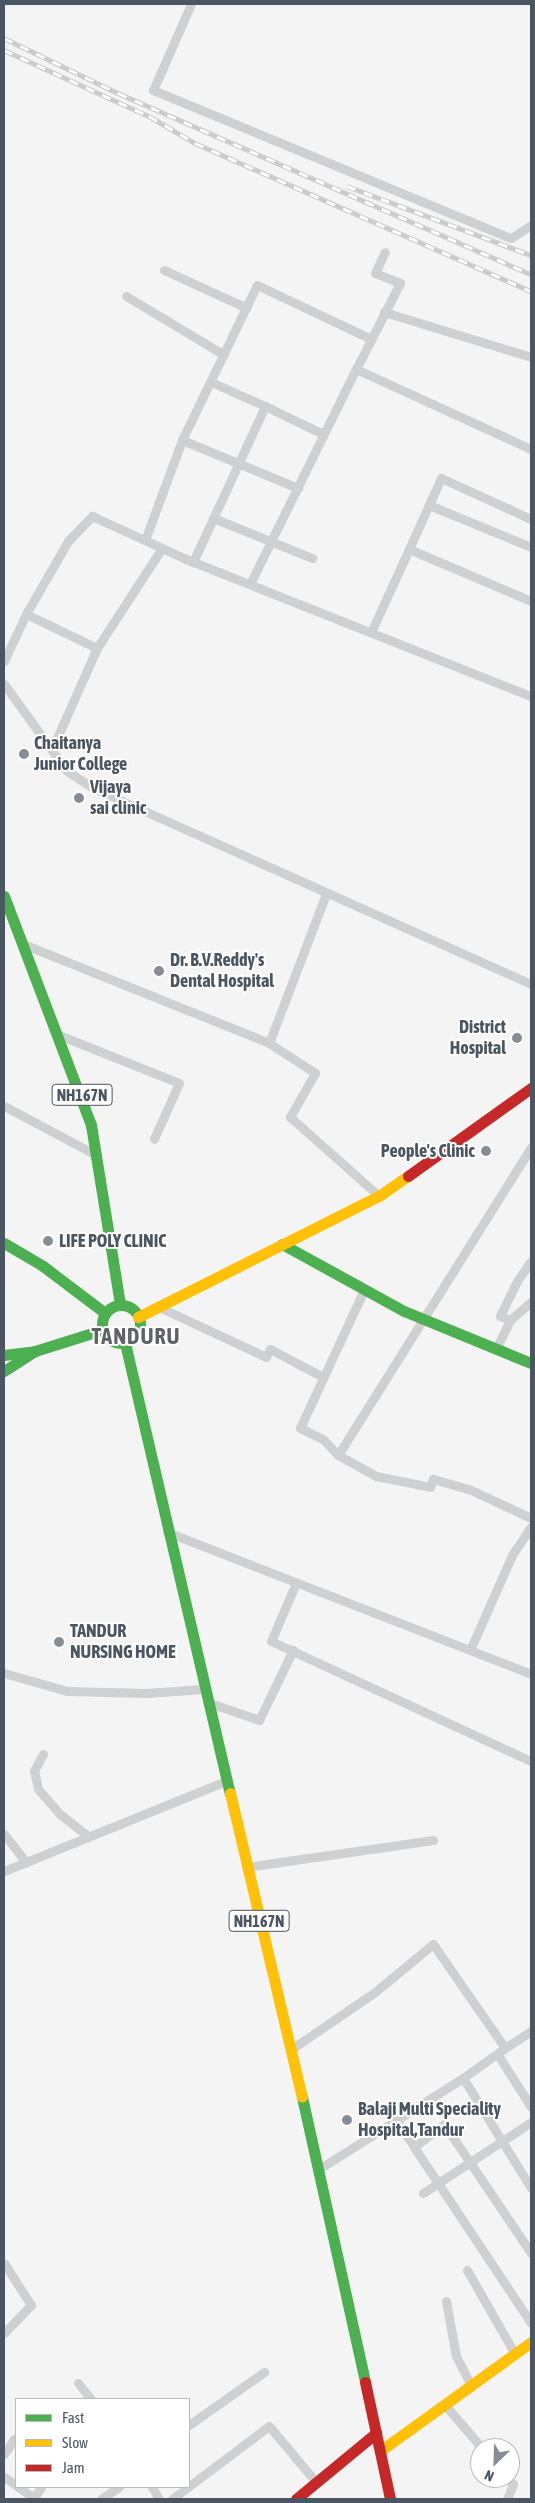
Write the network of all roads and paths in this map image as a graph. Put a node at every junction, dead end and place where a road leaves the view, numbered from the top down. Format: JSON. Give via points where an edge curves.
{"nodes":[{"id":1,"x":191,"y":4,"type":"edge"},
{"id":2,"x":531,"y":225,"type":"edge"},
{"id":3,"x":385,"y":252,"type":"dead end"},
{"id":4,"x":164,"y":270,"type":"dead end"},
{"id":5,"x":126,"y":296,"type":"dead end"},
{"id":6,"x":247,"y":308,"type":"junction"},
{"id":7,"x":384,"y":312,"type":"junction"},
{"id":8,"x":371,"y":340,"type":"junction"},
{"id":9,"x":224,"y":355,"type":"junction"},
{"id":10,"x":531,"y":358,"type":"edge"},
{"id":11,"x":356,"y":368,"type":"junction"},
{"id":12,"x":211,"y":382,"type":"junction"},
{"id":13,"x":264,"y":406,"type":"junction"},
{"id":14,"x":323,"y":434,"type":"junction"},
{"id":15,"x":182,"y":440,"type":"junction"},
{"id":16,"x":531,"y":449,"type":"edge"},
{"id":17,"x":239,"y":463,"type":"junction"},
{"id":18,"x":298,"y":488,"type":"junction"},
{"id":19,"x":429,"y":506,"type":"junction"},
{"id":20,"x":213,"y":518,"type":"junction"},
{"id":21,"x":531,"y":519,"type":"edge"},
{"id":22,"x":145,"y":540,"type":"junction"},
{"id":23,"x":271,"y":542,"type":"junction"},
{"id":24,"x":531,"y":547,"type":"edge"},
{"id":25,"x":162,"y":548,"type":"junction"},
{"id":26,"x":409,"y":549,"type":"junction"},
{"id":27,"x":312,"y":558,"type":"dead end"},
{"id":28,"x":193,"y":562,"type":"junction"},
{"id":29,"x":250,"y":584,"type":"junction"},
{"id":30,"x":531,"y":601,"type":"edge"},
{"id":31,"x":26,"y":614,"type":"junction"},
{"id":32,"x":371,"y":632,"type":"junction"},
{"id":33,"x":97,"y":648,"type":"junction"},
{"id":34,"x":4,"y":661,"type":"edge"},
{"id":35,"x":4,"y":684,"type":"edge"},
{"id":36,"x":531,"y":696,"type":"edge"},
{"id":37,"x":52,"y":749,"type":"junction"},
{"id":38,"x":326,"y":894,"type":"junction"},
{"id":39,"x":4,"y":896,"type":"edge"},
{"id":40,"x":23,"y":944,"type":"junction"},
{"id":41,"x":531,"y":984,"type":"edge"},
{"id":42,"x":59,"y":1035,"type":"junction"},
{"id":43,"x":268,"y":1043,"type":"junction"},
{"id":44,"x":531,"y":1088,"type":"edge"},
{"id":45,"x":4,"y":1106,"type":"edge"},
{"id":46,"x":154,"y":1139,"type":"dead end"},
{"id":47,"x":531,"y":1147,"type":"edge"},
{"id":48,"x":98,"y":1156,"type":"junction"},
{"id":49,"x":379,"y":1196,"type":"junction"},
{"id":50,"x":4,"y":1243,"type":"edge"},
{"id":51,"x":282,"y":1244,"type":"junction"},
{"id":52,"x":531,"y":1261,"type":"edge"},
{"id":53,"x":364,"y":1290,"type":"junction"},
{"id":54,"x":531,"y":1302,"type":"edge"},
{"id":55,"x":120,"y":1305,"type":"junction"},
{"id":56,"x":158,"y":1307,"type":"junction"},
{"id":57,"x":104,"y":1313,"type":"junction"},
{"id":58,"x":138,"y":1317,"type":"junction"},
{"id":59,"x":424,"y":1319,"type":"junction"},
{"id":60,"x":510,"y":1320,"type":"junction"},
{"id":61,"x":102,"y":1330,"type":"junction"},
{"id":62,"x":125,"y":1343,"type":"junction"},
{"id":63,"x":496,"y":1349,"type":"junction"},
{"id":64,"x":35,"y":1352,"type":"junction"},
{"id":65,"x":4,"y":1355,"type":"edge"},
{"id":66,"x":531,"y":1364,"type":"edge"},
{"id":67,"x":4,"y":1371,"type":"edge"},
{"id":68,"x":324,"y":1377,"type":"junction"},
{"id":69,"x":338,"y":1455,"type":"junction"},
{"id":70,"x":531,"y":1518,"type":"edge"},
{"id":71,"x":531,"y":1527,"type":"edge"},
{"id":72,"x":167,"y":1532,"type":"junction"},
{"id":73,"x":296,"y":1583,"type":"junction"},
{"id":74,"x":293,"y":1650,"type":"junction"},
{"id":75,"x":470,"y":1650,"type":"junction"},
{"id":76,"x":4,"y":1673,"type":"edge"},
{"id":77,"x":531,"y":1674,"type":"edge"},
{"id":78,"x":204,"y":1689,"type":"junction"},
{"id":79,"x":207,"y":1702,"type":"junction"},
{"id":80,"x":42,"y":1754,"type":"dead end"},
{"id":81,"x":531,"y":1761,"type":"edge"},
{"id":82,"x":226,"y":1781,"type":"junction"},
{"id":83,"x":4,"y":1834,"type":"edge"},
{"id":84,"x":87,"y":1835,"type":"junction"},
{"id":85,"x":433,"y":1840,"type":"dead end"},
{"id":86,"x":26,"y":1862,"type":"junction"},
{"id":87,"x":246,"y":1867,"type":"junction"},
{"id":88,"x":4,"y":1871,"type":"edge"},
{"id":89,"x":531,"y":2031,"type":"edge"},
{"id":90,"x":290,"y":2050,"type":"junction"},
{"id":91,"x":501,"y":2051,"type":"junction"},
{"id":92,"x":463,"y":2078,"type":"junction"},
{"id":93,"x":531,"y":2107,"type":"edge"},
{"id":94,"x":396,"y":2120,"type":"junction"},
{"id":95,"x":531,"y":2122,"type":"edge"},
{"id":96,"x":502,"y":2141,"type":"junction"},
{"id":97,"x":414,"y":2147,"type":"junction"},
{"id":98,"x":472,"y":2161,"type":"junction"},
{"id":99,"x":319,"y":2168,"type":"junction"},
{"id":100,"x":439,"y":2182,"type":"junction"},
{"id":101,"x":531,"y":2188,"type":"edge"},
{"id":102,"x":423,"y":2193,"type":"dead end"},
{"id":103,"x":531,"y":2253,"type":"edge"},
{"id":104,"x":4,"y":2263,"type":"edge"},
{"id":105,"x":467,"y":2270,"type":"dead end"},
{"id":106,"x":446,"y":2301,"type":"dead end"},
{"id":107,"x":531,"y":2323,"type":"edge"},
{"id":108,"x":4,"y":2333,"type":"edge"},
{"id":109,"x":531,"y":2342,"type":"edge"},
{"id":110,"x":515,"y":2354,"type":"junction"},
{"id":111,"x":264,"y":2372,"type":"dead end"},
{"id":112,"x":78,"y":2383,"type":"dead end"},
{"id":113,"x":471,"y":2386,"type":"junction"},
{"id":114,"x":89,"y":2398,"type":"edge"},
{"id":115,"x":445,"y":2405,"type":"junction"},
{"id":116,"x":190,"y":2423,"type":"edge"},
{"id":117,"x":376,"y":2433,"type":"junction"},
{"id":118,"x":473,"y":2438,"type":"edge"},
{"id":119,"x":15,"y":2439,"type":"edge"},
{"id":120,"x":380,"y":2451,"type":"junction"},
{"id":121,"x":4,"y":2454,"type":"edge"},
{"id":122,"x":4,"y":2477,"type":"edge"},
{"id":123,"x":316,"y":2481,"type":"junction"},
{"id":124,"x":15,"y":2485,"type":"edge"},
{"id":125,"x":190,"y":2485,"type":"edge"},
{"id":126,"x":20,"y":2488,"type":"edge"},
{"id":127,"x":40,"y":2488,"type":"edge"},
{"id":128,"x":118,"y":2488,"type":"edge"},
{"id":129,"x":153,"y":2488,"type":"edge"},
{"id":130,"x":187,"y":2488,"type":"edge"},
{"id":131,"x":34,"y":2499,"type":"edge"},
{"id":132,"x":101,"y":2499,"type":"edge"},
{"id":133,"x":159,"y":2499,"type":"edge"},
{"id":134,"x":172,"y":2499,"type":"edge"},
{"id":135,"x":296,"y":2499,"type":"edge"},
{"id":136,"x":390,"y":2499,"type":"edge"}],
"edges":[{"from":1,"to":2,"type":"street","via":[[153,90],[511,238]]},
{"from":3,"to":7,"type":"street","via":[[375,273],[400,283]]},
{"from":4,"to":6,"type":"street"},
{"from":5,"to":9,"type":"street"},
{"from":6,"to":8,"type":"street","via":[[256,285]]},
{"from":6,"to":9,"type":"street"},
{"from":7,"to":8,"type":"street"},
{"from":7,"to":10,"type":"street"},
{"from":8,"to":11,"type":"street"},
{"from":9,"to":12,"type":"street"},
{"from":11,"to":14,"type":"street"},
{"from":11,"to":16,"type":"street"},
{"from":12,"to":13,"type":"street"},
{"from":12,"to":15,"type":"street"},
{"from":13,"to":14,"type":"street"},
{"from":13,"to":17,"type":"street"},
{"from":14,"to":18,"type":"street"},
{"from":15,"to":17,"type":"street"},
{"from":15,"to":22,"type":"street"},
{"from":17,"to":18,"type":"street"},
{"from":17,"to":20,"type":"street"},
{"from":18,"to":23,"type":"street"},
{"from":19,"to":21,"type":"street","via":[[441,478]]},
{"from":19,"to":24,"type":"street"},
{"from":19,"to":26,"type":"street"},
{"from":20,"to":23,"type":"street"},
{"from":20,"to":28,"type":"street"},
{"from":22,"to":25,"type":"street"},
{"from":22,"to":31,"type":"street","via":[[92,516],[68,542]]},
{"from":23,"to":27,"type":"street"},
{"from":23,"to":29,"type":"street"},
{"from":25,"to":28,"type":"street"},
{"from":25,"to":33,"type":"street"},
{"from":26,"to":30,"type":"street"},
{"from":26,"to":32,"type":"street"},
{"from":28,"to":29,"type":"street"},
{"from":29,"to":32,"type":"street"},
{"from":31,"to":33,"type":"street"},
{"from":31,"to":34,"type":"street"},
{"from":32,"to":36,"type":"street"},
{"from":33,"to":37,"type":"street"},
{"from":35,"to":37,"type":"street"},
{"from":37,"to":38,"type":"street","via":[[68,771],[92,788]]},
{"from":38,"to":41,"type":"street"},
{"from":38,"to":43,"type":"street"},
{"from":39,"to":40,"type":"main road","number":"NH167N"},
{"from":40,"to":42,"type":"main road","number":"NH167N"},
{"from":40,"to":43,"type":"street"},
{"from":42,"to":46,"type":"street","via":[[179,1083]]},
{"from":42,"to":48,"type":"main road","number":"NH167N","via":[[79,1086]]},
{"from":43,"to":49,"type":"street","via":[[315,1073],[290,1116]]},
{"from":44,"to":49,"type":"main road"},
{"from":45,"to":48,"type":"street"},
{"from":47,"to":59,"type":"street"},
{"from":48,"to":55,"type":"main road","number":"NH167N"},
{"from":49,"to":51,"type":"main road"},
{"from":50,"to":57,"type":"main road","via":[[43,1266]]},
{"from":51,"to":53,"type":"main road"},
{"from":51,"to":56,"type":"main road"},
{"from":52,"to":60,"type":"street","via":[[500,1316]]},
{"from":53,"to":59,"type":"main road"},
{"from":53,"to":68,"type":"street"},
{"from":54,"to":60,"type":"street"},
{"from":55,"to":57,"type":"main road"},
{"from":55,"to":58,"type":"main road","via":[[128,1306]]},
{"from":56,"to":58,"type":"main road"},
{"from":56,"to":68,"type":"street","via":[[266,1357],[270,1349]]},
{"from":57,"to":61,"type":"main road"},
{"from":58,"to":62,"type":"main road","via":[[139,1331]]},
{"from":59,"to":63,"type":"main road"},
{"from":59,"to":69,"type":"street"},
{"from":60,"to":63,"type":"street"},
{"from":61,"to":62,"type":"main road","via":[[109,1340]]},
{"from":61,"to":64,"type":"main road"},
{"from":62,"to":72,"type":"main road","number":"NH167N"},
{"from":63,"to":66,"type":"main road"},
{"from":64,"to":65,"type":"main road"},
{"from":64,"to":67,"type":"main road"},
{"from":68,"to":69,"type":"street","via":[[300,1428],[323,1440]]},
{"from":69,"to":70,"type":"street","via":[[376,1476],[430,1487],[433,1479],[469,1489]]},
{"from":71,"to":75,"type":"street","via":[[512,1555]]},
{"from":72,"to":73,"type":"street"},
{"from":72,"to":78,"type":"main road","number":"NH167N"},
{"from":73,"to":74,"type":"street","via":[[271,1640]]},
{"from":73,"to":75,"type":"street"},
{"from":74,"to":79,"type":"street","via":[[259,1720]]},
{"from":74,"to":81,"type":"street"},
{"from":75,"to":77,"type":"street"},
{"from":76,"to":78,"type":"street","via":[[67,1691],[146,1693]]},
{"from":78,"to":79,"type":"main road","number":"NH167N"},
{"from":79,"to":82,"type":"main road","number":"NH167N"},
{"from":80,"to":84,"type":"street","via":[[34,1772],[38,1788],[61,1816]]},
{"from":82,"to":84,"type":"street"},
{"from":82,"to":87,"type":"main road","number":"NH167N"},
{"from":83,"to":86,"type":"street"},
{"from":84,"to":86,"type":"street"},
{"from":85,"to":87,"type":"street"},
{"from":86,"to":88,"type":"street"},
{"from":87,"to":90,"type":"main road","number":"NH167N"},
{"from":89,"to":91,"type":"street"},
{"from":90,"to":91,"type":"street","via":[[375,1992],[433,1944]]},
{"from":90,"to":99,"type":"main road","number":"NH167N"},
{"from":91,"to":92,"type":"street"},
{"from":91,"to":93,"type":"street"},
{"from":92,"to":94,"type":"street"},
{"from":92,"to":96,"type":"street"},
{"from":94,"to":97,"type":"street"},
{"from":94,"to":99,"type":"street"},
{"from":95,"to":96,"type":"street"},
{"from":96,"to":98,"type":"street"},
{"from":96,"to":101,"type":"street"},
{"from":97,"to":98,"type":"street","via":[[444,2124]]},
{"from":97,"to":100,"type":"street"},
{"from":98,"to":100,"type":"street"},
{"from":98,"to":103,"type":"street"},
{"from":99,"to":117,"type":"main road","number":"NH167N"},
{"from":100,"to":102,"type":"street"},
{"from":100,"to":107,"type":"street"},
{"from":104,"to":108,"type":"street","via":[[31,2305]]},
{"from":105,"to":110,"type":"street"},
{"from":106,"to":113,"type":"street","via":[[456,2356]]},
{"from":109,"to":110,"type":"main road"},
{"from":110,"to":113,"type":"main road"},
{"from":111,"to":116,"type":"street"},
{"from":112,"to":114,"type":"street"},
{"from":113,"to":115,"type":"main road"},
{"from":115,"to":118,"type":"street"},
{"from":115,"to":120,"type":"main road"},
{"from":117,"to":120,"type":"main road","number":"NH167N"},
{"from":117,"to":123,"type":"main road"},
{"from":119,"to":121,"type":"street"},
{"from":120,"to":136,"type":"main road","number":"NH167N"},
{"from":122,"to":124,"type":"street"},
{"from":123,"to":125,"type":"street","via":[[269,2426]]},
{"from":123,"to":135,"type":"main road"},
{"from":126,"to":131,"type":"street"},
{"from":127,"to":131,"type":"street"},
{"from":128,"to":132,"type":"street"},
{"from":129,"to":133,"type":"street"},
{"from":130,"to":134,"type":"street"}]}
